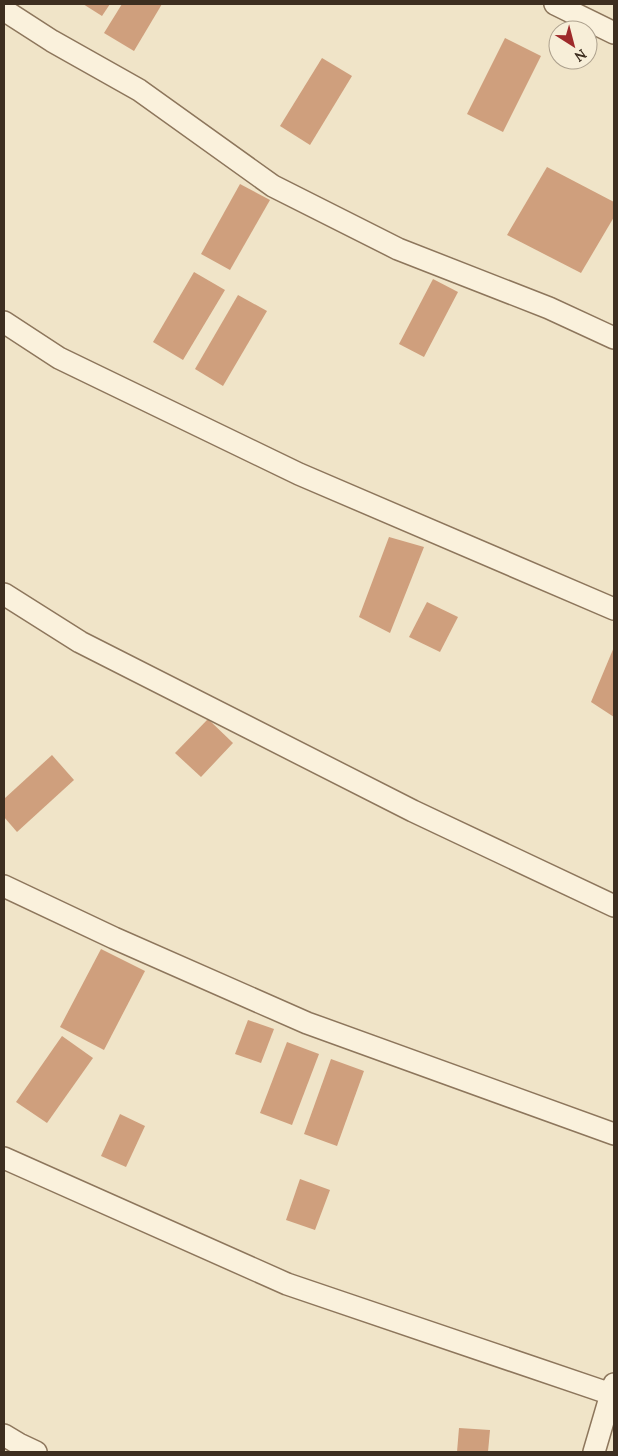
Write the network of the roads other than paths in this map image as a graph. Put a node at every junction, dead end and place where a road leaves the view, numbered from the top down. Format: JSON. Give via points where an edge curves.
{"nodes":[{"id":1,"x":555,"y":4,"type":"edge"},
{"id":2,"x":4,"y":10,"type":"edge"},
{"id":3,"x":614,"y":33,"type":"edge"},
{"id":4,"x":4,"y":322,"type":"edge"},
{"id":5,"x":614,"y":338,"type":"edge"},
{"id":6,"x":4,"y":594,"type":"edge"},
{"id":7,"x":614,"y":609,"type":"edge"},
{"id":8,"x":4,"y":886,"type":"edge"},
{"id":9,"x":614,"y":906,"type":"edge"},
{"id":10,"x":614,"y":1134,"type":"edge"},
{"id":11,"x":4,"y":1158,"type":"edge"},
{"id":12,"x":612,"y":1389,"type":"edge"},
{"id":13,"x":4,"y":1435,"type":"edge"},
{"id":14,"x":36,"y":1452,"type":"edge"},
{"id":15,"x":594,"y":1452,"type":"edge"}],
"edges":[{"from":1,"to":3,"type":"street"},
{"from":2,"to":5,"type":"street","via":[[139,90],[273,186],[398,249],[549,308]]},
{"from":4,"to":7,"type":"street","via":[[59,358],[299,474]]},
{"from":6,"to":9,"type":"street","via":[[97,651],[414,811]]},
{"from":8,"to":10,"type":"street","via":[[307,1023]]},
{"from":11,"to":12,"type":"street","via":[[287,1284]]},
{"from":12,"to":15,"type":"street"},
{"from":13,"to":14,"type":"street"}]}
